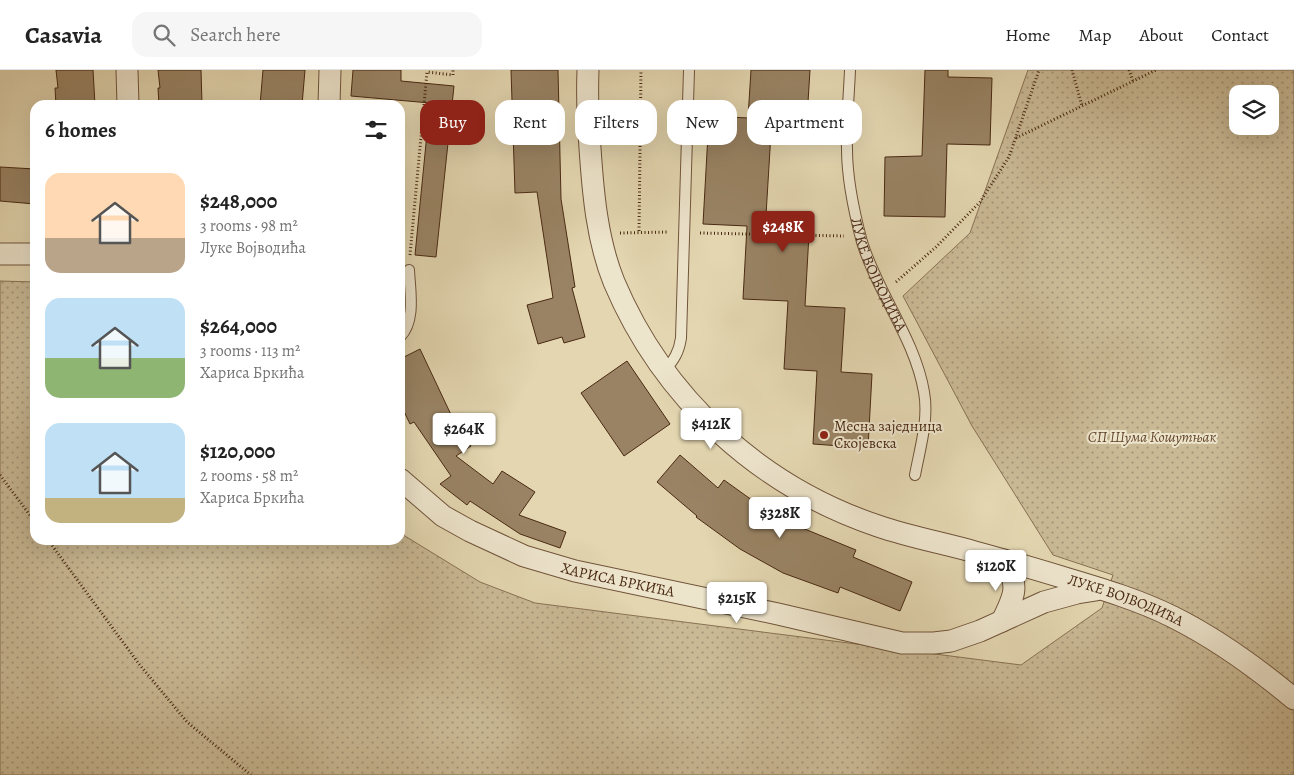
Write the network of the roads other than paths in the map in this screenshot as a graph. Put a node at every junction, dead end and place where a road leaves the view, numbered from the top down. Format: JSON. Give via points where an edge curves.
{"nodes":[{"id":1,"x":127,"y":70,"type":"edge"},
{"id":2,"x":330,"y":70,"type":"edge"},
{"id":3,"x":588,"y":70,"type":"edge"},
{"id":4,"x":688,"y":70,"type":"edge"},
{"id":5,"x":850,"y":70,"type":"edge"},
{"id":6,"x":128,"y":100,"type":"edge"},
{"id":7,"x":329,"y":100,"type":"edge"},
{"id":8,"x":0,"y":254,"type":"edge"},
{"id":9,"x":30,"y":254,"type":"edge"},
{"id":10,"x":409,"y":270,"type":"road end"},
{"id":11,"x":405,"y":330,"type":"edge"},
{"id":12,"x":665,"y":370,"type":"junction"},
{"id":13,"x":915,"y":475,"type":"dead end"},
{"id":14,"x":405,"y":482,"type":"edge"},
{"id":15,"x":1003,"y":560,"type":"junction"},
{"id":16,"x":1102,"y":589,"type":"junction"},
{"id":17,"x":1002,"y":621,"type":"junction"},
{"id":18,"x":1294,"y":699,"type":"edge"}],
"edges":[{"from":1,"to":6,"type":"street"},
{"from":2,"to":7,"type":"street"},
{"from":3,"to":12,"type":"street","name":"ЛУКЕ ВОЈВОДИЋА","via":[[592,176],[600,234],[614,280],[642,339]]},
{"from":4,"to":12,"type":"lane","via":[[680,348]]},
{"from":5,"to":13,"type":"lane","name":"ЛУКЕ ВОЈВОДИЋА","via":[[847,149],[854,213],[875,278],[919,370],[924,394],[925,422]]},
{"from":8,"to":9,"type":"street"},
{"from":10,"to":11,"type":"lane","via":[[409,325]]},
{"from":12,"to":15,"type":"street","name":"ЛУКЕ ВОЈВОДИЋА","via":[[708,422],[740,452],[790,486],[880,527]]},
{"from":14,"to":17,"type":"street","name":"ХАРИСА БРКИЋА","via":[[443,516],[470,532],[524,556],[575,571],[902,644],[951,641]]},
{"from":15,"to":16,"type":"street","name":"ЛУКЕ ВОЈВОДИЋА"},
{"from":15,"to":17,"type":"street","via":[[1010,569],[1015,589]]},
{"from":16,"to":17,"type":"street","name":"ХАРИСА БРКИЋА","via":[[1044,602]]},
{"from":16,"to":18,"type":"street","name":"ЛУКЕ ВОЈВОДИЋА","via":[[1172,617],[1202,634],[1261,671]]}]}
